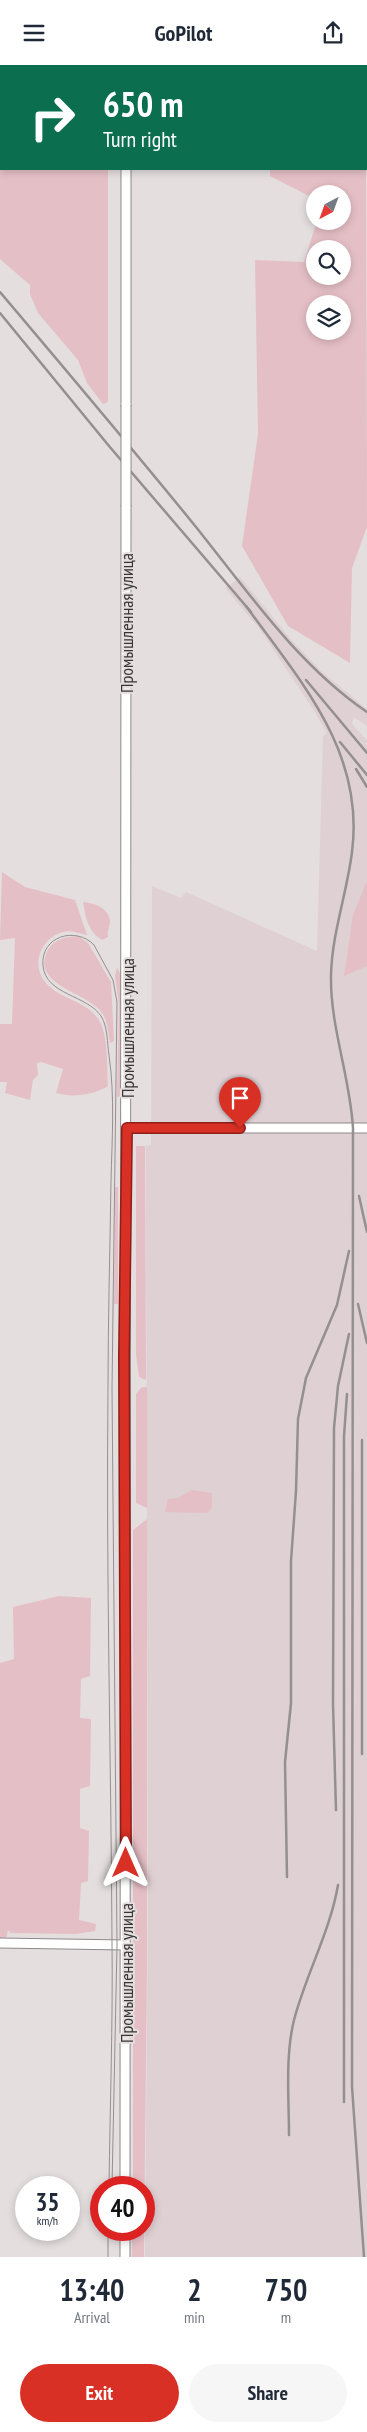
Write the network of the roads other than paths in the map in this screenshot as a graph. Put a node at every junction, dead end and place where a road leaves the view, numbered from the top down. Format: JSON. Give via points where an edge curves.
{"nodes":[{"id":1,"x":126,"y":170,"type":"edge"},
{"id":2,"x":127,"y":1128,"type":"junction"},
{"id":3,"x":367,"y":1128,"type":"edge"},
{"id":4,"x":0,"y":1943,"type":"edge"},
{"id":5,"x":126,"y":1945,"type":"junction"},
{"id":6,"x":125,"y":2176,"type":"edge"},
{"id":7,"x":125,"y":2241,"type":"edge"},
{"id":8,"x":125,"y":2257,"type":"edge"}],
"edges":[{"from":1,"to":2,"type":"street","name":"Промышленная улица","bridge":true},
{"from":2,"to":3,"type":"street"},
{"from":2,"to":5,"type":"street","name":"Промышленная улица","via":[[124,1350]]},
{"from":4,"to":5,"type":"street"},
{"from":5,"to":6,"type":"street","name":"Промышленная улица"},
{"from":7,"to":8,"type":"street"}]}
